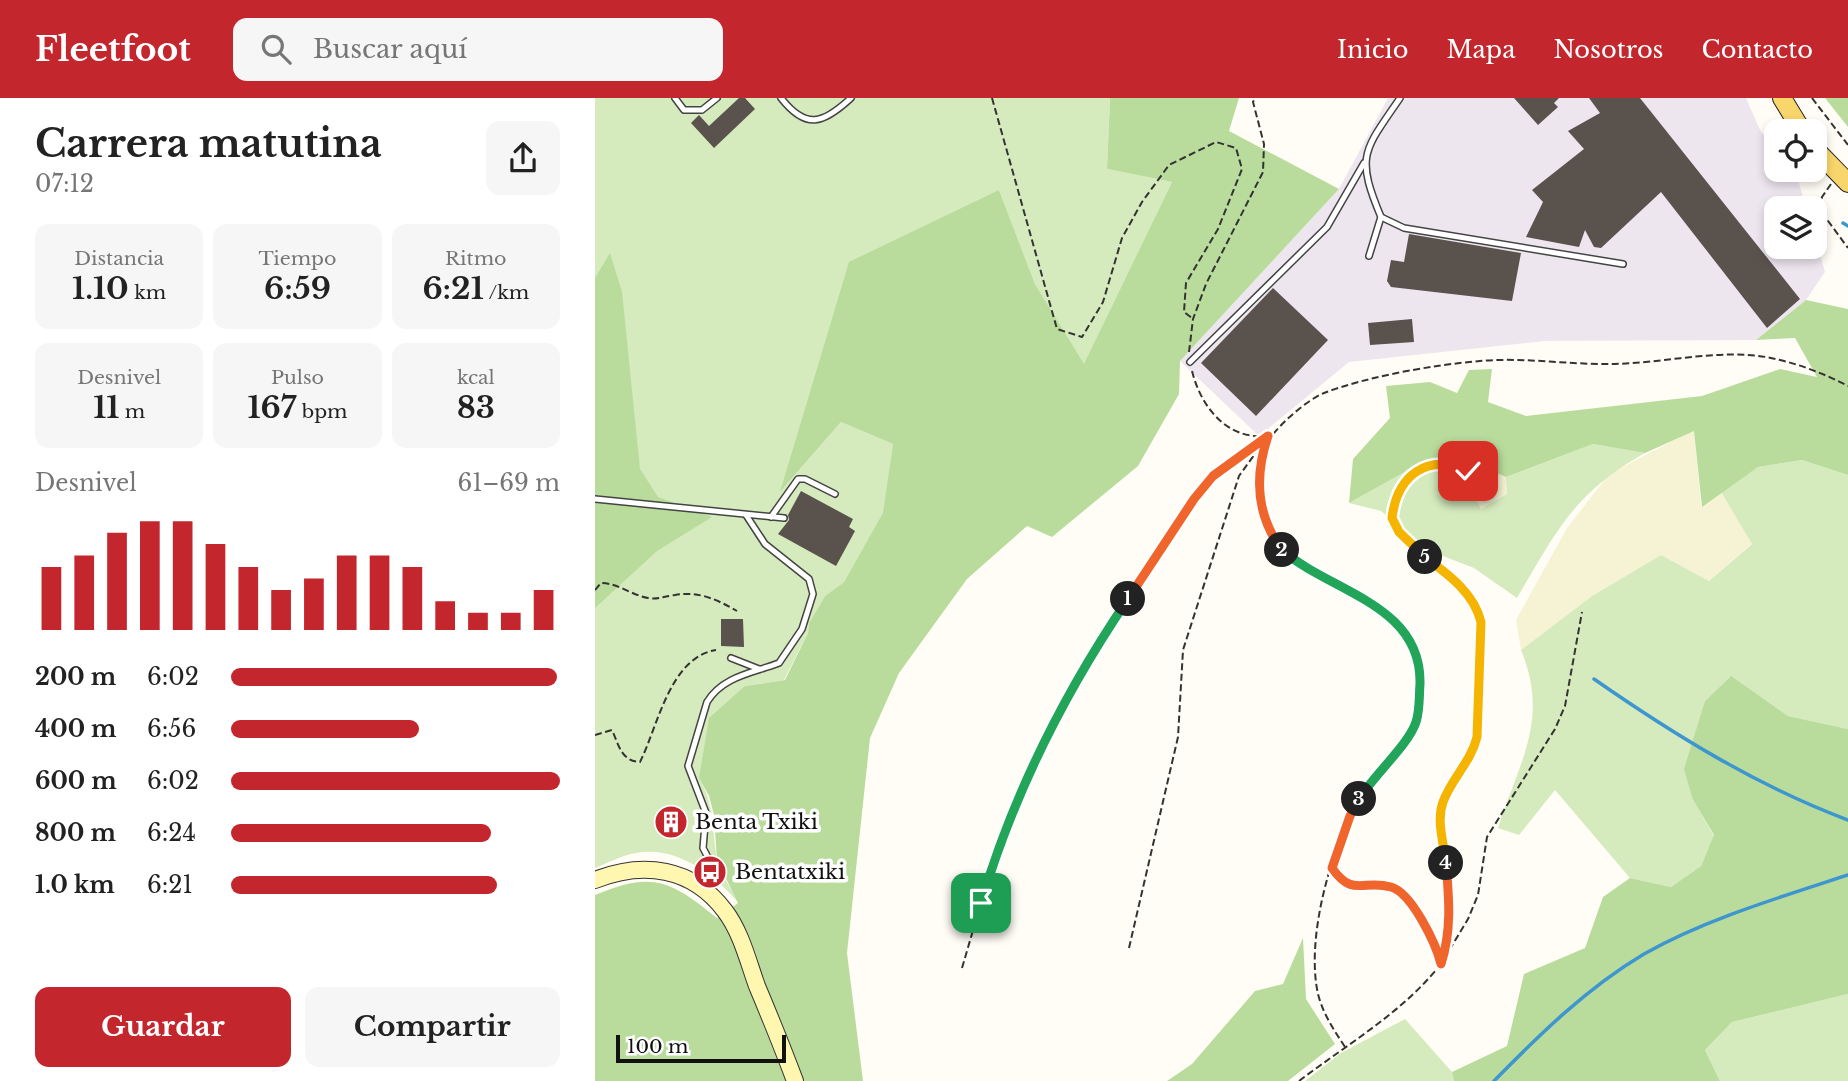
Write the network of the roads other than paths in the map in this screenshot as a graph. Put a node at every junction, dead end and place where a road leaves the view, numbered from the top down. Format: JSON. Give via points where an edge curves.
{"nodes":[{"id":1,"x":675,"y":98,"type":"edge"},
{"id":2,"x":717,"y":98,"type":"edge"},
{"id":3,"x":781,"y":98,"type":"edge"},
{"id":4,"x":851,"y":98,"type":"edge"},
{"id":5,"x":1400,"y":98,"type":"edge"},
{"id":6,"x":1782,"y":98,"type":"edge"},
{"id":7,"x":1795,"y":119,"type":"edge"},
{"id":8,"x":1827,"y":162,"type":"edge"},
{"id":9,"x":1364,"y":163,"type":"junction"},
{"id":10,"x":1843,"y":179,"type":"edge"},
{"id":11,"x":1381,"y":217,"type":"junction"},
{"id":12,"x":1369,"y":256,"type":"dead end"},
{"id":13,"x":1623,"y":264,"type":"dead end"},
{"id":14,"x":1190,"y":362,"type":"road end"},
{"id":15,"x":835,"y":494,"type":"dead end"},
{"id":16,"x":595,"y":499,"type":"edge"},
{"id":17,"x":746,"y":515,"type":"junction"},
{"id":18,"x":771,"y":517,"type":"junction"},
{"id":19,"x":784,"y":518,"type":"dead end"},
{"id":20,"x":731,"y":658,"type":"dead end"},
{"id":21,"x":759,"y":669,"type":"junction"},
{"id":22,"x":714,"y":869,"type":"dead end"},
{"id":23,"x":597,"y":877,"type":"edge"},
{"id":24,"x":795,"y":1081,"type":"edge"}],
"edges":[{"from":1,"to":2,"type":"lane","via":[[684,110],[702,110]]},
{"from":3,"to":4,"type":"lane","via":[[793,114],[807,120],[823,120]]},
{"from":5,"to":9,"type":"lane","via":[[1370,143]]},
{"from":6,"to":7,"type":"main road"},
{"from":8,"to":10,"type":"main road"},
{"from":9,"to":11,"type":"lane"},
{"from":9,"to":14,"type":"lane","via":[[1327,227]]},
{"from":11,"to":12,"type":"lane"},
{"from":11,"to":13,"type":"lane","via":[[1404,228]]},
{"from":15,"to":18,"type":"lane","via":[[798,479]]},
{"from":16,"to":17,"type":"lane"},
{"from":17,"to":18,"type":"lane"},
{"from":17,"to":21,"type":"lane","via":[[765,544],[809,579],[813,594],[788,654],[779,663]]},
{"from":18,"to":19,"type":"lane"},
{"from":20,"to":21,"type":"lane"},
{"from":21,"to":22,"type":"lane","via":[[711,695],[691,749],[688,766],[706,813],[703,848]]},
{"from":23,"to":24,"type":"main road","via":[[660,869],[690,880],[715,899],[735,928]]}]}
